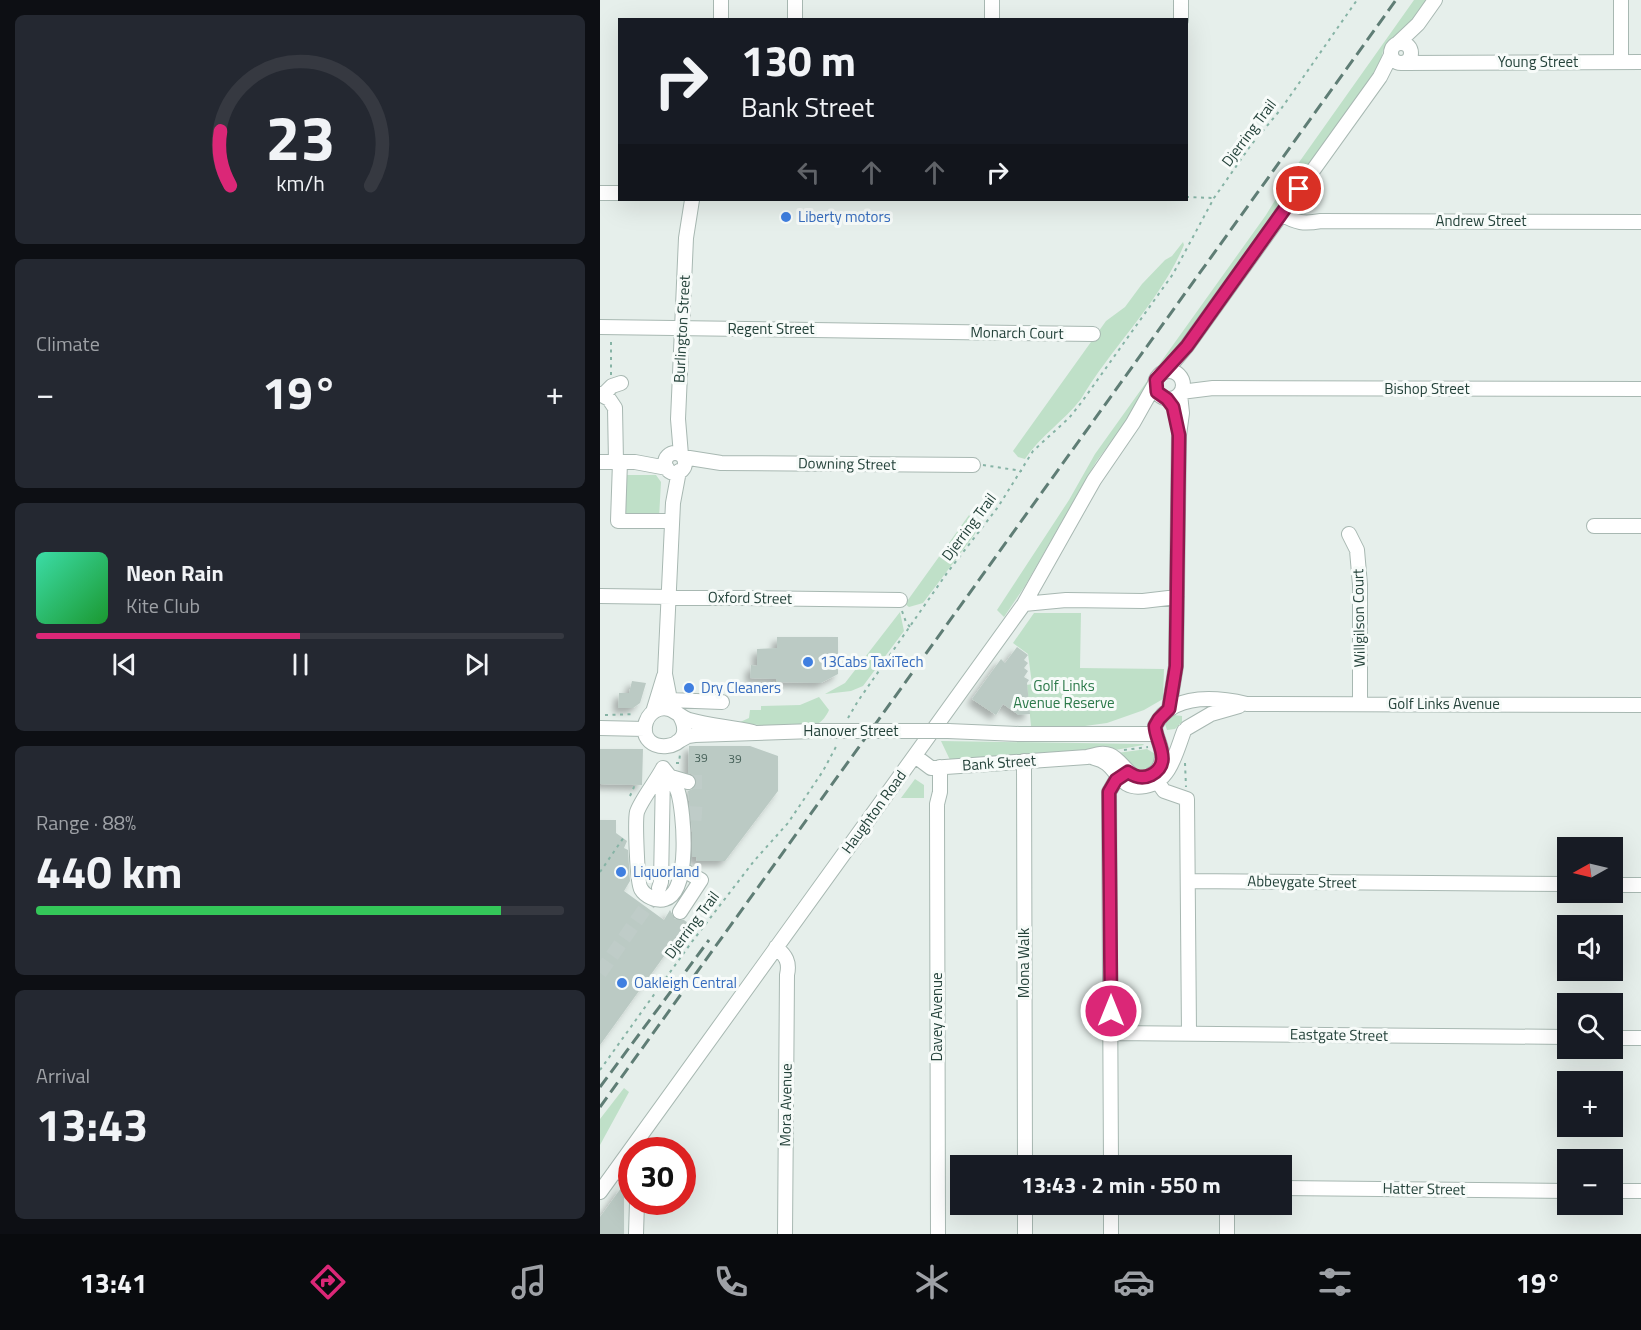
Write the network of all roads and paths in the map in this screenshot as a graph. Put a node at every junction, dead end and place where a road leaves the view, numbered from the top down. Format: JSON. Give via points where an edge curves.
{"nodes":[{"id":1,"x":722,"y":0,"type":"edge"},
{"id":2,"x":795,"y":0,"type":"edge"},
{"id":3,"x":992,"y":0,"type":"edge"},
{"id":4,"x":1181,"y":0,"type":"edge"},
{"id":5,"x":1357,"y":0,"type":"edge"},
{"id":6,"x":1435,"y":0,"type":"edge"},
{"id":7,"x":1622,"y":0,"type":"edge"},
{"id":8,"x":721,"y":18,"type":"edge"},
{"id":9,"x":795,"y":18,"type":"edge"},
{"id":10,"x":992,"y":18,"type":"edge"},
{"id":11,"x":1180,"y":18,"type":"edge"},
{"id":12,"x":1402,"y":55,"type":"junction"},
{"id":13,"x":1621,"y":62,"type":"junction"},
{"id":14,"x":1641,"y":62,"type":"edge"},
{"id":15,"x":600,"y":192,"type":"edge"},
{"id":16,"x":618,"y":193,"type":"edge"},
{"id":17,"x":1188,"y":197,"type":"edge"},
{"id":18,"x":1214,"y":198,"type":"junction"},
{"id":19,"x":683,"y":201,"type":"edge"},
{"id":20,"x":692,"y":201,"type":"edge"},
{"id":21,"x":1284,"y":211,"type":"junction"},
{"id":22,"x":1641,"y":222,"type":"edge"},
{"id":23,"x":686,"y":238,"type":"junction"},
{"id":24,"x":605,"y":327,"type":"edge"},
{"id":25,"x":682,"y":328,"type":"junction"},
{"id":26,"x":941,"y":332,"type":"joint"},
{"id":27,"x":1093,"y":334,"type":"dead end"},
{"id":28,"x":1187,"y":346,"type":"junction"},
{"id":29,"x":1165,"y":372,"type":"junction"},
{"id":30,"x":1155,"y":384,"type":"junction"},
{"id":31,"x":1641,"y":389,"type":"edge"},
{"id":32,"x":609,"y":390,"type":"edge"},
{"id":33,"x":1176,"y":390,"type":"junction"},
{"id":34,"x":1133,"y":423,"type":"junction"},
{"id":35,"x":600,"y":462,"type":"edge"},
{"id":36,"x":618,"y":462,"type":"junction"},
{"id":37,"x":675,"y":463,"type":"junction"},
{"id":38,"x":973,"y":465,"type":"joint"},
{"id":39,"x":1022,"y":471,"type":"junction"},
{"id":40,"x":672,"y":521,"type":"junction"},
{"id":41,"x":1594,"y":526,"type":"dead end"},
{"id":42,"x":1641,"y":526,"type":"edge"},
{"id":43,"x":1349,"y":534,"type":"dead end"},
{"id":44,"x":1032,"y":591,"type":"junction"},
{"id":45,"x":600,"y":596,"type":"edge"},
{"id":46,"x":669,"y":597,"type":"junction"},
{"id":47,"x":900,"y":600,"type":"joint"},
{"id":48,"x":1065,"y":600,"type":"junction"},
{"id":49,"x":1177,"y":602,"type":"junction"},
{"id":50,"x":1024,"y":604,"type":"junction"},
{"id":51,"x":910,"y":627,"type":"junction"},
{"id":52,"x":1176,"y":666,"type":"junction"},
{"id":53,"x":665,"y":674,"type":"junction"},
{"id":54,"x":722,"y":702,"type":"dead end"},
{"id":55,"x":1184,"y":703,"type":"junction"},
{"id":56,"x":1247,"y":704,"type":"junction"},
{"id":57,"x":1360,"y":704,"type":"junction"},
{"id":58,"x":1641,"y":705,"type":"edge"},
{"id":59,"x":674,"y":709,"type":"junction"},
{"id":60,"x":1169,"y":709,"type":"junction"},
{"id":61,"x":653,"y":712,"type":"junction"},
{"id":62,"x":608,"y":714,"type":"dead end"},
{"id":63,"x":626,"y":715,"type":"dead end"},
{"id":64,"x":1159,"y":719,"type":"junction"},
{"id":65,"x":844,"y":724,"type":"dead end"},
{"id":66,"x":600,"y":728,"type":"edge"},
{"id":67,"x":645,"y":729,"type":"junction"},
{"id":68,"x":1186,"y":730,"type":"junction"},
{"id":69,"x":753,"y":732,"type":"junction"},
{"id":70,"x":1086,"y":735,"type":"junction"},
{"id":71,"x":1157,"y":735,"type":"junction"},
{"id":72,"x":838,"y":740,"type":"dead end"},
{"id":73,"x":677,"y":742,"type":"junction"},
{"id":74,"x":663,"y":747,"type":"junction"},
{"id":75,"x":1148,"y":747,"type":"dead end"},
{"id":76,"x":1117,"y":751,"type":"dead end"},
{"id":77,"x":915,"y":756,"type":"junction"},
{"id":78,"x":1182,"y":757,"type":"dead end"},
{"id":79,"x":1023,"y":761,"type":"junction"},
{"id":80,"x":936,"y":767,"type":"junction"},
{"id":81,"x":667,"y":773,"type":"junction"},
{"id":82,"x":1126,"y":777,"type":"junction"},
{"id":83,"x":1155,"y":778,"type":"junction"},
{"id":84,"x":688,"y":782,"type":"tunnel mouth"},
{"id":85,"x":1187,"y":799,"type":"junction"},
{"id":86,"x":624,"y":838,"type":"dead end"},
{"id":87,"x":683,"y":870,"type":"junction"},
{"id":88,"x":600,"y":872,"type":"edge"},
{"id":89,"x":1189,"y":880,"type":"junction"},
{"id":90,"x":1557,"y":884,"type":"edge"},
{"id":91,"x":1623,"y":885,"type":"edge"},
{"id":92,"x":1641,"y":885,"type":"edge"},
{"id":93,"x":659,"y":888,"type":"tunnel mouth"},
{"id":94,"x":680,"y":912,"type":"dead end"},
{"id":95,"x":772,"y":952,"type":"junction"},
{"id":96,"x":1111,"y":1033,"type":"junction"},
{"id":97,"x":1190,"y":1033,"type":"junction"},
{"id":98,"x":1557,"y":1037,"type":"edge"},
{"id":99,"x":1623,"y":1038,"type":"edge"},
{"id":100,"x":1641,"y":1038,"type":"edge"},
{"id":101,"x":600,"y":1070,"type":"edge"},
{"id":102,"x":644,"y":1137,"type":"edge"},
{"id":103,"x":1025,"y":1155,"type":"edge"},
{"id":104,"x":1111,"y":1155,"type":"edge"},
{"id":105,"x":618,"y":1168,"type":"edge"},
{"id":106,"x":615,"y":1171,"type":"junction"},
{"id":107,"x":618,"y":1172,"type":"edge"},
{"id":108,"x":1292,"y":1188,"type":"edge"},
{"id":109,"x":1557,"y":1191,"type":"edge"},
{"id":110,"x":1623,"y":1191,"type":"edge"},
{"id":111,"x":1641,"y":1191,"type":"edge"},
{"id":112,"x":600,"y":1192,"type":"edge"},
{"id":113,"x":637,"y":1215,"type":"edge"},
{"id":114,"x":1025,"y":1215,"type":"edge"},
{"id":115,"x":1111,"y":1215,"type":"edge"},
{"id":116,"x":1227,"y":1215,"type":"edge"},
{"id":117,"x":636,"y":1234,"type":"edge"},
{"id":118,"x":785,"y":1234,"type":"edge"},
{"id":119,"x":938,"y":1234,"type":"edge"},
{"id":120,"x":1025,"y":1234,"type":"edge"},
{"id":121,"x":1111,"y":1234,"type":"edge"},
{"id":122,"x":1227,"y":1234,"type":"edge"}],
"edges":[{"from":1,"to":8,"type":"street"},
{"from":2,"to":9,"type":"street"},
{"from":3,"to":10,"type":"street"},
{"from":4,"to":11,"type":"street"},
{"from":5,"to":18,"type":"path","name":"Djerring Trail"},
{"from":6,"to":12,"type":"street"},
{"from":7,"to":13,"type":"street"},
{"from":12,"to":13,"type":"street","name":"Young Street","via":[[1434,62]]},
{"from":12,"to":21,"type":"street","via":[[1380,77]]},
{"from":13,"to":14,"type":"street","name":"Young Street"},
{"from":15,"to":16,"type":"street"},
{"from":17,"to":18,"type":"path"},
{"from":18,"to":39,"type":"path","name":"Djerring Trail","via":[[1166,284],[1081,403],[1033,451]]},
{"from":19,"to":23,"type":"street","name":"Burlington Street"},
{"from":20,"to":23,"type":"street","name":"Burlington Street"},
{"from":21,"to":22,"type":"street","name":"Andrew Street","via":[[1321,221]]},
{"from":21,"to":28,"type":"street"},
{"from":23,"to":25,"type":"street","name":"Burlington Street"},
{"from":24,"to":25,"type":"street","name":"Regent Street"},
{"from":24,"to":32,"type":"path"},
{"from":25,"to":26,"type":"street","name":"Regent Street"},
{"from":25,"to":37,"type":"street","name":"Burlington Street"},
{"from":26,"to":27,"type":"street","name":"Monarch Court"},
{"from":28,"to":29,"type":"street"},
{"from":28,"to":33,"type":"street"},
{"from":29,"to":30,"type":"street","name":"Haughton Road"},
{"from":29,"to":33,"type":"street","name":"Bishop Street","via":[[1173,371]]},
{"from":30,"to":33,"type":"street","via":[[1157,392]]},
{"from":30,"to":34,"type":"street","name":"Haughton Road"},
{"from":31,"to":33,"type":"street","name":"Bishop Street"},
{"from":32,"to":36,"type":"street","via":[[615,408]]},
{"from":33,"to":34,"type":"street","name":"Haughton Road"},
{"from":33,"to":49,"type":"street","via":[[1182,410]]},
{"from":34,"to":44,"type":"street","name":"Haughton Road","via":[[1094,480]]},
{"from":35,"to":36,"type":"street","name":"Downing Street"},
{"from":36,"to":37,"type":"street","name":"Downing Street"},
{"from":36,"to":40,"type":"street","via":[[618,520]]},
{"from":37,"to":38,"type":"street","name":"Downing Street"},
{"from":37,"to":40,"type":"street","name":"Burlington Street"},
{"from":38,"to":39,"type":"path"},
{"from":39,"to":51,"type":"path","name":"Djerring Trail"},
{"from":40,"to":46,"type":"street","name":"Burlington Street"},
{"from":41,"to":42,"type":"street"},
{"from":43,"to":57,"type":"street","name":"Willgilson Court","via":[[1357,550],[1360,576]]},
{"from":44,"to":48,"type":"street"},
{"from":44,"to":50,"type":"street","name":"Haughton Road"},
{"from":45,"to":46,"type":"street","name":"Oxford Street"},
{"from":46,"to":47,"type":"street","name":"Oxford Street"},
{"from":46,"to":53,"type":"street","name":"Burlington Street"},
{"from":47,"to":51,"type":"path"},
{"from":48,"to":49,"type":"street"},
{"from":48,"to":50,"type":"street"},
{"from":49,"to":52,"type":"street"},
{"from":50,"to":77,"type":"street","name":"Haughton Road"},
{"from":51,"to":65,"type":"path","name":"Djerring Trail"},
{"from":52,"to":55,"type":"street"},
{"from":52,"to":60,"type":"street"},
{"from":53,"to":59,"type":"street","name":"Burlington Street"},
{"from":53,"to":61,"type":"street","name":"Burlington Street"},
{"from":54,"to":59,"type":"street"},
{"from":55,"to":56,"type":"street","name":"Golf Links Avenue","via":[[1228,700]]},
{"from":55,"to":60,"type":"street"},
{"from":55,"to":68,"type":"street","via":[[1190,713]]},
{"from":56,"to":57,"type":"street","name":"Golf Links Avenue"},
{"from":56,"to":68,"type":"street","name":"Golf Links Avenue","via":[[1211,714]]},
{"from":57,"to":58,"type":"street","name":"Golf Links Avenue"},
{"from":59,"to":61,"type":"street"},
{"from":59,"to":69,"type":"street","name":"Hanover Street","via":[[689,720]]},
{"from":59,"to":73,"type":"street","via":[[683,721],[684,732]]},
{"from":60,"to":64,"type":"street"},
{"from":61,"to":67,"type":"street"},
{"from":62,"to":63,"type":"path"},
{"from":64,"to":70,"type":"street"},
{"from":64,"to":71,"type":"street","via":[[1155,726]]},
{"from":66,"to":67,"type":"street"},
{"from":67,"to":74,"type":"street","via":[[649,739]]},
{"from":68,"to":71,"type":"street","via":[[1173,737]]},
{"from":68,"to":83,"type":"street","via":[[1169,770]]},
{"from":69,"to":70,"type":"street","name":"Hanover Street","bridge":true},
{"from":69,"to":73,"type":"street","name":"Hanover Street","via":[[688,736]]},
{"from":70,"to":71,"type":"street"},
{"from":71,"to":83,"type":"street","via":[[1162,761]]},
{"from":72,"to":101,"type":"path","name":"Djerring Trail","via":[[824,771],[788,823],[691,943]]},
{"from":73,"to":74,"type":"street"},
{"from":74,"to":81,"type":"street"},
{"from":75,"to":76,"type":"path"},
{"from":77,"to":80,"type":"street"},
{"from":77,"to":95,"type":"street","name":"Haughton Road"},
{"from":78,"to":85,"type":"path"},
{"from":79,"to":80,"type":"street","name":"Bank Street"},
{"from":79,"to":82,"type":"street","name":"Bank Street","via":[[1087,757],[1106,762]]},
{"from":79,"to":103,"type":"street","name":"Mona Walk"},
{"from":80,"to":119,"type":"street","name":"Davey Avenue","via":[[940,792]]},
{"from":81,"to":84,"type":"street"},
{"from":81,"to":87,"type":"street","via":[[686,813]]},
{"from":81,"to":87,"type":"street","via":[[638,812],[640,889],[650,897],[664,900],[673,893]]},
{"from":81,"to":93,"type":"street"},
{"from":82,"to":83,"type":"street","via":[[1140,787]]},
{"from":82,"to":96,"type":"street","via":[[1109,792]]},
{"from":83,"to":85,"type":"street","via":[[1164,791]]},
{"from":85,"to":89,"type":"street"},
{"from":86,"to":88,"type":"path"},
{"from":87,"to":94,"type":"street","via":[[701,880]]},
{"from":89,"to":90,"type":"street","name":"Abbeygate Street"},
{"from":89,"to":97,"type":"street"},
{"from":91,"to":92,"type":"street"},
{"from":95,"to":102,"type":"street","name":"Haughton Road"},
{"from":95,"to":118,"type":"street","name":"Mora Avenue","via":[[787,975]]},
{"from":96,"to":97,"type":"street","name":"Eastgate Street"},
{"from":96,"to":104,"type":"street"},
{"from":97,"to":98,"type":"street","name":"Eastgate Street"},
{"from":99,"to":100,"type":"street"},
{"from":105,"to":106,"type":"street","name":"Haughton Road"},
{"from":106,"to":107,"type":"street"},
{"from":106,"to":112,"type":"street","name":"Haughton Road"},
{"from":108,"to":109,"type":"street","name":"Hatter Street"},
{"from":110,"to":111,"type":"street"},
{"from":113,"to":117,"type":"street"},
{"from":114,"to":120,"type":"street"},
{"from":115,"to":121,"type":"street"},
{"from":116,"to":122,"type":"street"}]}
